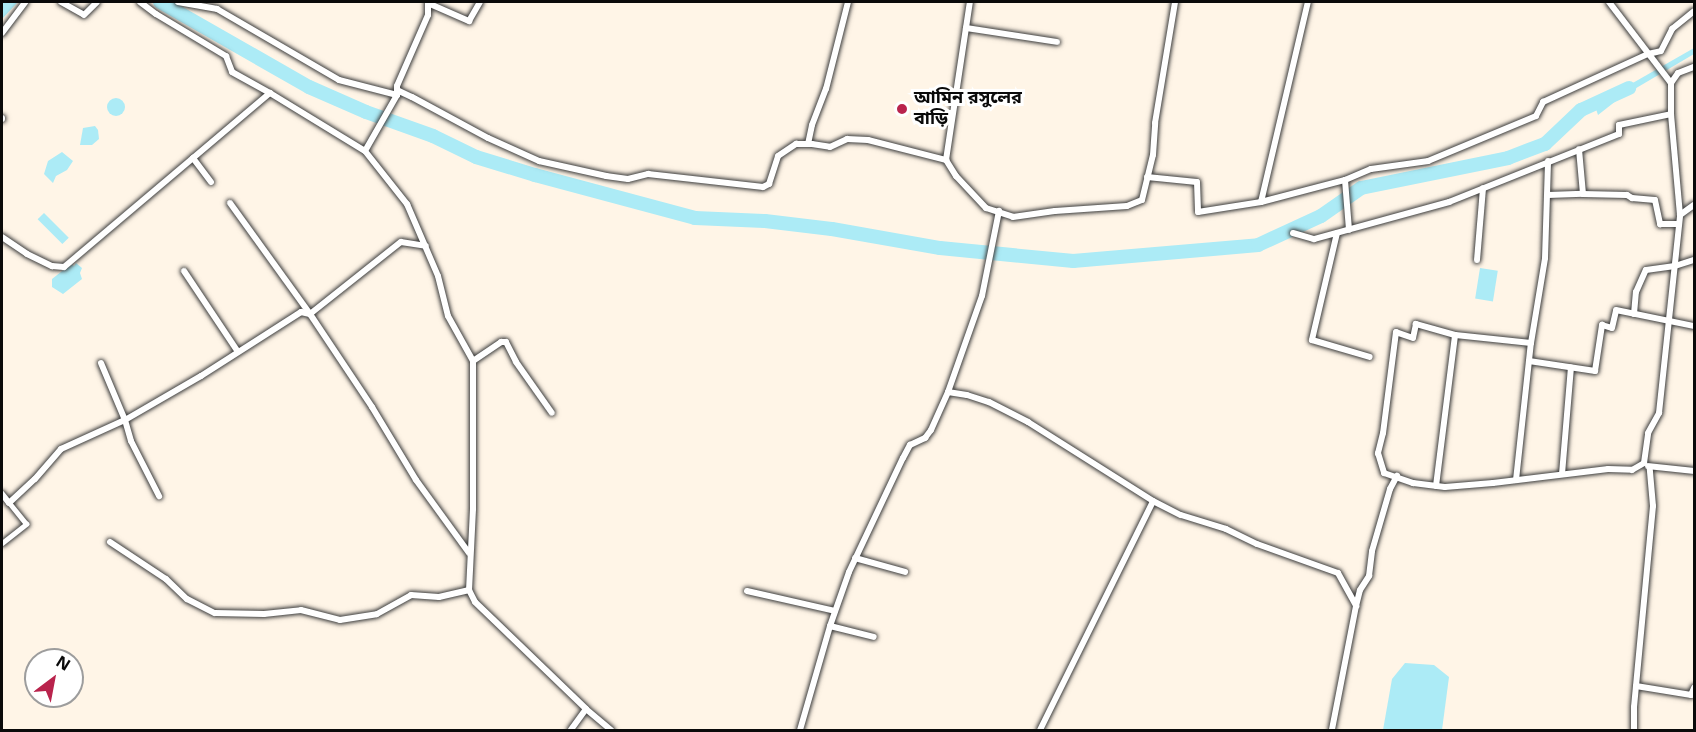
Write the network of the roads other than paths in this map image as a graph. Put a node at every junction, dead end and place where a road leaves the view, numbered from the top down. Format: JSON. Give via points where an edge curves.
{"nodes":[{"id":1,"x":25,"y":2,"type":"edge"},
{"id":2,"x":61,"y":2,"type":"edge"},
{"id":3,"x":97,"y":2,"type":"edge"},
{"id":4,"x":140,"y":2,"type":"edge"},
{"id":5,"x":178,"y":2,"type":"edge"},
{"id":6,"x":480,"y":2,"type":"edge"},
{"id":7,"x":848,"y":2,"type":"edge"},
{"id":8,"x":970,"y":2,"type":"edge"},
{"id":9,"x":1175,"y":2,"type":"edge"},
{"id":10,"x":1308,"y":2,"type":"edge"},
{"id":11,"x":1609,"y":2,"type":"edge"},
{"id":12,"x":429,"y":3,"type":"edge"},
{"id":13,"x":1695,"y":11,"type":"edge"},
{"id":14,"x":966,"y":28,"type":"junction"},
{"id":15,"x":2,"y":33,"type":"edge"},
{"id":16,"x":1057,"y":42,"type":"dead end"},
{"id":17,"x":1648,"y":54,"type":"junction"},
{"id":18,"x":1695,"y":67,"type":"edge"},
{"id":19,"x":1671,"y":83,"type":"junction"},
{"id":20,"x":270,"y":93,"type":"junction"},
{"id":21,"x":397,"y":95,"type":"junction"},
{"id":22,"x":1671,"y":114,"type":"junction"},
{"id":23,"x":808,"y":144,"type":"junction"},
{"id":24,"x":1579,"y":149,"type":"junction"},
{"id":25,"x":365,"y":151,"type":"junction"},
{"id":26,"x":193,"y":158,"type":"junction"},
{"id":27,"x":946,"y":160,"type":"junction"},
{"id":28,"x":1548,"y":161,"type":"junction"},
{"id":29,"x":1148,"y":177,"type":"junction"},
{"id":30,"x":1345,"y":180,"type":"junction"},
{"id":31,"x":212,"y":182,"type":"dead end"},
{"id":32,"x":1483,"y":188,"type":"junction"},
{"id":33,"x":1583,"y":194,"type":"junction"},
{"id":34,"x":1548,"y":195,"type":"junction"},
{"id":35,"x":1261,"y":202,"type":"junction"},
{"id":36,"x":230,"y":203,"type":"dead end"},
{"id":37,"x":1695,"y":205,"type":"edge"},
{"id":38,"x":999,"y":211,"type":"junction"},
{"id":39,"x":1680,"y":215,"type":"junction"},
{"id":40,"x":1678,"y":224,"type":"junction"},
{"id":41,"x":1349,"y":230,"type":"junction"},
{"id":42,"x":1293,"y":233,"type":"dead end"},
{"id":43,"x":1337,"y":233,"type":"junction"},
{"id":44,"x":2,"y":237,"type":"edge"},
{"id":45,"x":426,"y":246,"type":"junction"},
{"id":46,"x":1477,"y":260,"type":"dead end"},
{"id":47,"x":1695,"y":260,"type":"edge"},
{"id":48,"x":1675,"y":266,"type":"junction"},
{"id":49,"x":184,"y":271,"type":"dead end"},
{"id":50,"x":310,"y":314,"type":"junction"},
{"id":51,"x":1634,"y":314,"type":"junction"},
{"id":52,"x":1669,"y":323,"type":"junction"},
{"id":53,"x":1695,"y":326,"type":"edge"},
{"id":54,"x":1455,"y":335,"type":"junction"},
{"id":55,"x":1531,"y":343,"type":"junction"},
{"id":56,"x":238,"y":352,"type":"junction"},
{"id":57,"x":1370,"y":357,"type":"dead end"},
{"id":58,"x":473,"y":361,"type":"junction"},
{"id":59,"x":1528,"y":361,"type":"junction"},
{"id":60,"x":100,"y":363,"type":"dead end"},
{"id":61,"x":1571,"y":367,"type":"junction"},
{"id":62,"x":948,"y":392,"type":"junction"},
{"id":63,"x":552,"y":413,"type":"dead end"},
{"id":64,"x":126,"y":420,"type":"junction"},
{"id":65,"x":1644,"y":463,"type":"junction"},
{"id":66,"x":1650,"y":468,"type":"junction"},
{"id":67,"x":1695,"y":471,"type":"edge"},
{"id":68,"x":1562,"y":474,"type":"junction"},
{"id":69,"x":1397,"y":476,"type":"junction"},
{"id":70,"x":1516,"y":480,"type":"junction"},
{"id":71,"x":1436,"y":486,"type":"junction"},
{"id":72,"x":2,"y":494,"type":"edge"},
{"id":73,"x":159,"y":496,"type":"dead end"},
{"id":74,"x":1153,"y":501,"type":"junction"},
{"id":75,"x":9,"y":503,"type":"junction"},
{"id":76,"x":110,"y":542,"type":"dead end"},
{"id":77,"x":2,"y":543,"type":"edge"},
{"id":78,"x":469,"y":553,"type":"junction"},
{"id":79,"x":855,"y":558,"type":"junction"},
{"id":80,"x":905,"y":572,"type":"dead end"},
{"id":81,"x":469,"y":590,"type":"junction"},
{"id":82,"x":747,"y":591,"type":"dead end"},
{"id":83,"x":1356,"y":606,"type":"junction"},
{"id":84,"x":835,"y":611,"type":"junction"},
{"id":85,"x":830,"y":626,"type":"junction"},
{"id":86,"x":874,"y":637,"type":"dead end"},
{"id":87,"x":1636,"y":686,"type":"junction"},
{"id":88,"x":1695,"y":688,"type":"edge"},
{"id":89,"x":586,"y":709,"type":"junction"},
{"id":90,"x":571,"y":730,"type":"edge"},
{"id":91,"x":611,"y":730,"type":"edge"},
{"id":92,"x":800,"y":730,"type":"edge"},
{"id":93,"x":1040,"y":730,"type":"edge"},
{"id":94,"x":1332,"y":730,"type":"edge"},
{"id":95,"x":1634,"y":730,"type":"edge"}],
"edges":[{"from":1,"to":15,"type":"street"},
{"from":2,"to":3,"type":"street","via":[[84,15]]},
{"from":4,"to":20,"type":"street","via":[[226,56],[231,72]]},
{"from":5,"to":21,"type":"street","via":[[217,9],[339,80]]},
{"from":6,"to":12,"type":"street","via":[[469,21]]},
{"from":7,"to":23,"type":"street"},
{"from":8,"to":14,"type":"street"},
{"from":9,"to":29,"type":"street"},
{"from":10,"to":35,"type":"street"},
{"from":11,"to":17,"type":"street"},
{"from":12,"to":21,"type":"street","via":[[428,15],[396,86]]},
{"from":13,"to":17,"type":"street","via":[[1672,29],[1661,51]]},
{"from":14,"to":16,"type":"street"},
{"from":14,"to":27,"type":"street"},
{"from":17,"to":19,"type":"street"},
{"from":17,"to":30,"type":"street","via":[[1543,102],[1536,116],[1467,147],[1428,161],[1371,169]]},
{"from":18,"to":19,"type":"street","via":[[1678,73]]},
{"from":19,"to":22,"type":"street"},
{"from":20,"to":25,"type":"street"},
{"from":20,"to":26,"type":"street"},
{"from":21,"to":23,"type":"street","via":[[399,92],[432,106],[539,161],[628,179],[648,174],[764,187],[769,184],[778,156],[796,144]]},
{"from":21,"to":25,"type":"street"},
{"from":22,"to":24,"type":"street","via":[[1619,125],[1619,134]]},
{"from":22,"to":39,"type":"street"},
{"from":23,"to":27,"type":"street","via":[[830,147],[847,139],[868,140]]},
{"from":24,"to":28,"type":"street"},
{"from":24,"to":33,"type":"street"},
{"from":25,"to":45,"type":"street","via":[[407,204]]},
{"from":26,"to":31,"type":"street"},
{"from":26,"to":44,"type":"street","via":[[64,267],[52,266],[27,254]]},
{"from":27,"to":38,"type":"street","via":[[986,208]]},
{"from":28,"to":32,"type":"street"},
{"from":28,"to":34,"type":"street"},
{"from":29,"to":35,"type":"street","via":[[1197,182],[1198,212]]},
{"from":29,"to":38,"type":"street","via":[[1142,200],[1127,206],[1013,218]]},
{"from":30,"to":35,"type":"street"},
{"from":30,"to":41,"type":"street"},
{"from":32,"to":41,"type":"street"},
{"from":32,"to":46,"type":"street"},
{"from":33,"to":34,"type":"street"},
{"from":33,"to":40,"type":"street","via":[[1655,200],[1660,224]]},
{"from":34,"to":55,"type":"street","via":[[1545,258]]},
{"from":36,"to":50,"type":"street"},
{"from":37,"to":39,"type":"street"},
{"from":38,"to":62,"type":"street","via":[[982,296]]},
{"from":39,"to":40,"type":"street"},
{"from":40,"to":48,"type":"street"},
{"from":41,"to":43,"type":"street"},
{"from":42,"to":43,"type":"street","via":[[1314,239]]},
{"from":43,"to":57,"type":"street","via":[[1312,340]]},
{"from":45,"to":50,"type":"street","via":[[401,242]]},
{"from":45,"to":58,"type":"street","via":[[448,316]]},
{"from":47,"to":48,"type":"street"},
{"from":48,"to":51,"type":"street","via":[[1646,270],[1636,292]]},
{"from":48,"to":52,"type":"street"},
{"from":49,"to":56,"type":"street"},
{"from":50,"to":56,"type":"street","via":[[301,312]]},
{"from":50,"to":78,"type":"street","via":[[416,480]]},
{"from":51,"to":52,"type":"street"},
{"from":51,"to":61,"type":"street","via":[[1616,310],[1612,328],[1602,325],[1594,371]]},
{"from":52,"to":53,"type":"street"},
{"from":52,"to":65,"type":"street","via":[[1659,413],[1648,433]]},
{"from":54,"to":55,"type":"street"},
{"from":54,"to":69,"type":"street","via":[[1416,324],[1413,338],[1396,332],[1378,453],[1384,473]]},
{"from":54,"to":71,"type":"street"},
{"from":55,"to":59,"type":"street"},
{"from":56,"to":64,"type":"street"},
{"from":58,"to":63,"type":"street","via":[[506,342]]},
{"from":58,"to":78,"type":"street","via":[[473,509]]},
{"from":59,"to":61,"type":"street"},
{"from":59,"to":70,"type":"street"},
{"from":60,"to":64,"type":"street"},
{"from":61,"to":68,"type":"street"},
{"from":62,"to":74,"type":"street","via":[[989,402],[1028,422]]},
{"from":62,"to":79,"type":"street","via":[[931,430],[925,438],[910,445]]},
{"from":64,"to":73,"type":"street","via":[[131,441]]},
{"from":64,"to":75,"type":"street","via":[[61,449]]},
{"from":65,"to":66,"type":"street"},
{"from":65,"to":68,"type":"street","via":[[1632,470]]},
{"from":66,"to":67,"type":"street"},
{"from":66,"to":87,"type":"street","via":[[1653,506]]},
{"from":68,"to":70,"type":"street"},
{"from":69,"to":71,"type":"street"},
{"from":69,"to":83,"type":"street","via":[[1372,551],[1369,576]]},
{"from":70,"to":71,"type":"street"},
{"from":72,"to":75,"type":"street"},
{"from":74,"to":83,"type":"street","via":[[1338,573]]},
{"from":74,"to":93,"type":"street"},
{"from":75,"to":77,"type":"street","via":[[26,524]]},
{"from":76,"to":81,"type":"street","via":[[166,579],[187,599],[214,613],[301,610],[340,620],[377,614],[411,595],[439,597]]},
{"from":78,"to":81,"type":"street"},
{"from":79,"to":80,"type":"street"},
{"from":79,"to":84,"type":"street"},
{"from":81,"to":89,"type":"street","via":[[475,602]]},
{"from":82,"to":84,"type":"street"},
{"from":83,"to":94,"type":"street"},
{"from":84,"to":85,"type":"street"},
{"from":85,"to":86,"type":"street"},
{"from":85,"to":92,"type":"street"},
{"from":87,"to":88,"type":"street","via":[[1691,694]]},
{"from":87,"to":95,"type":"street"},
{"from":89,"to":90,"type":"street"},
{"from":89,"to":91,"type":"street"}]}
